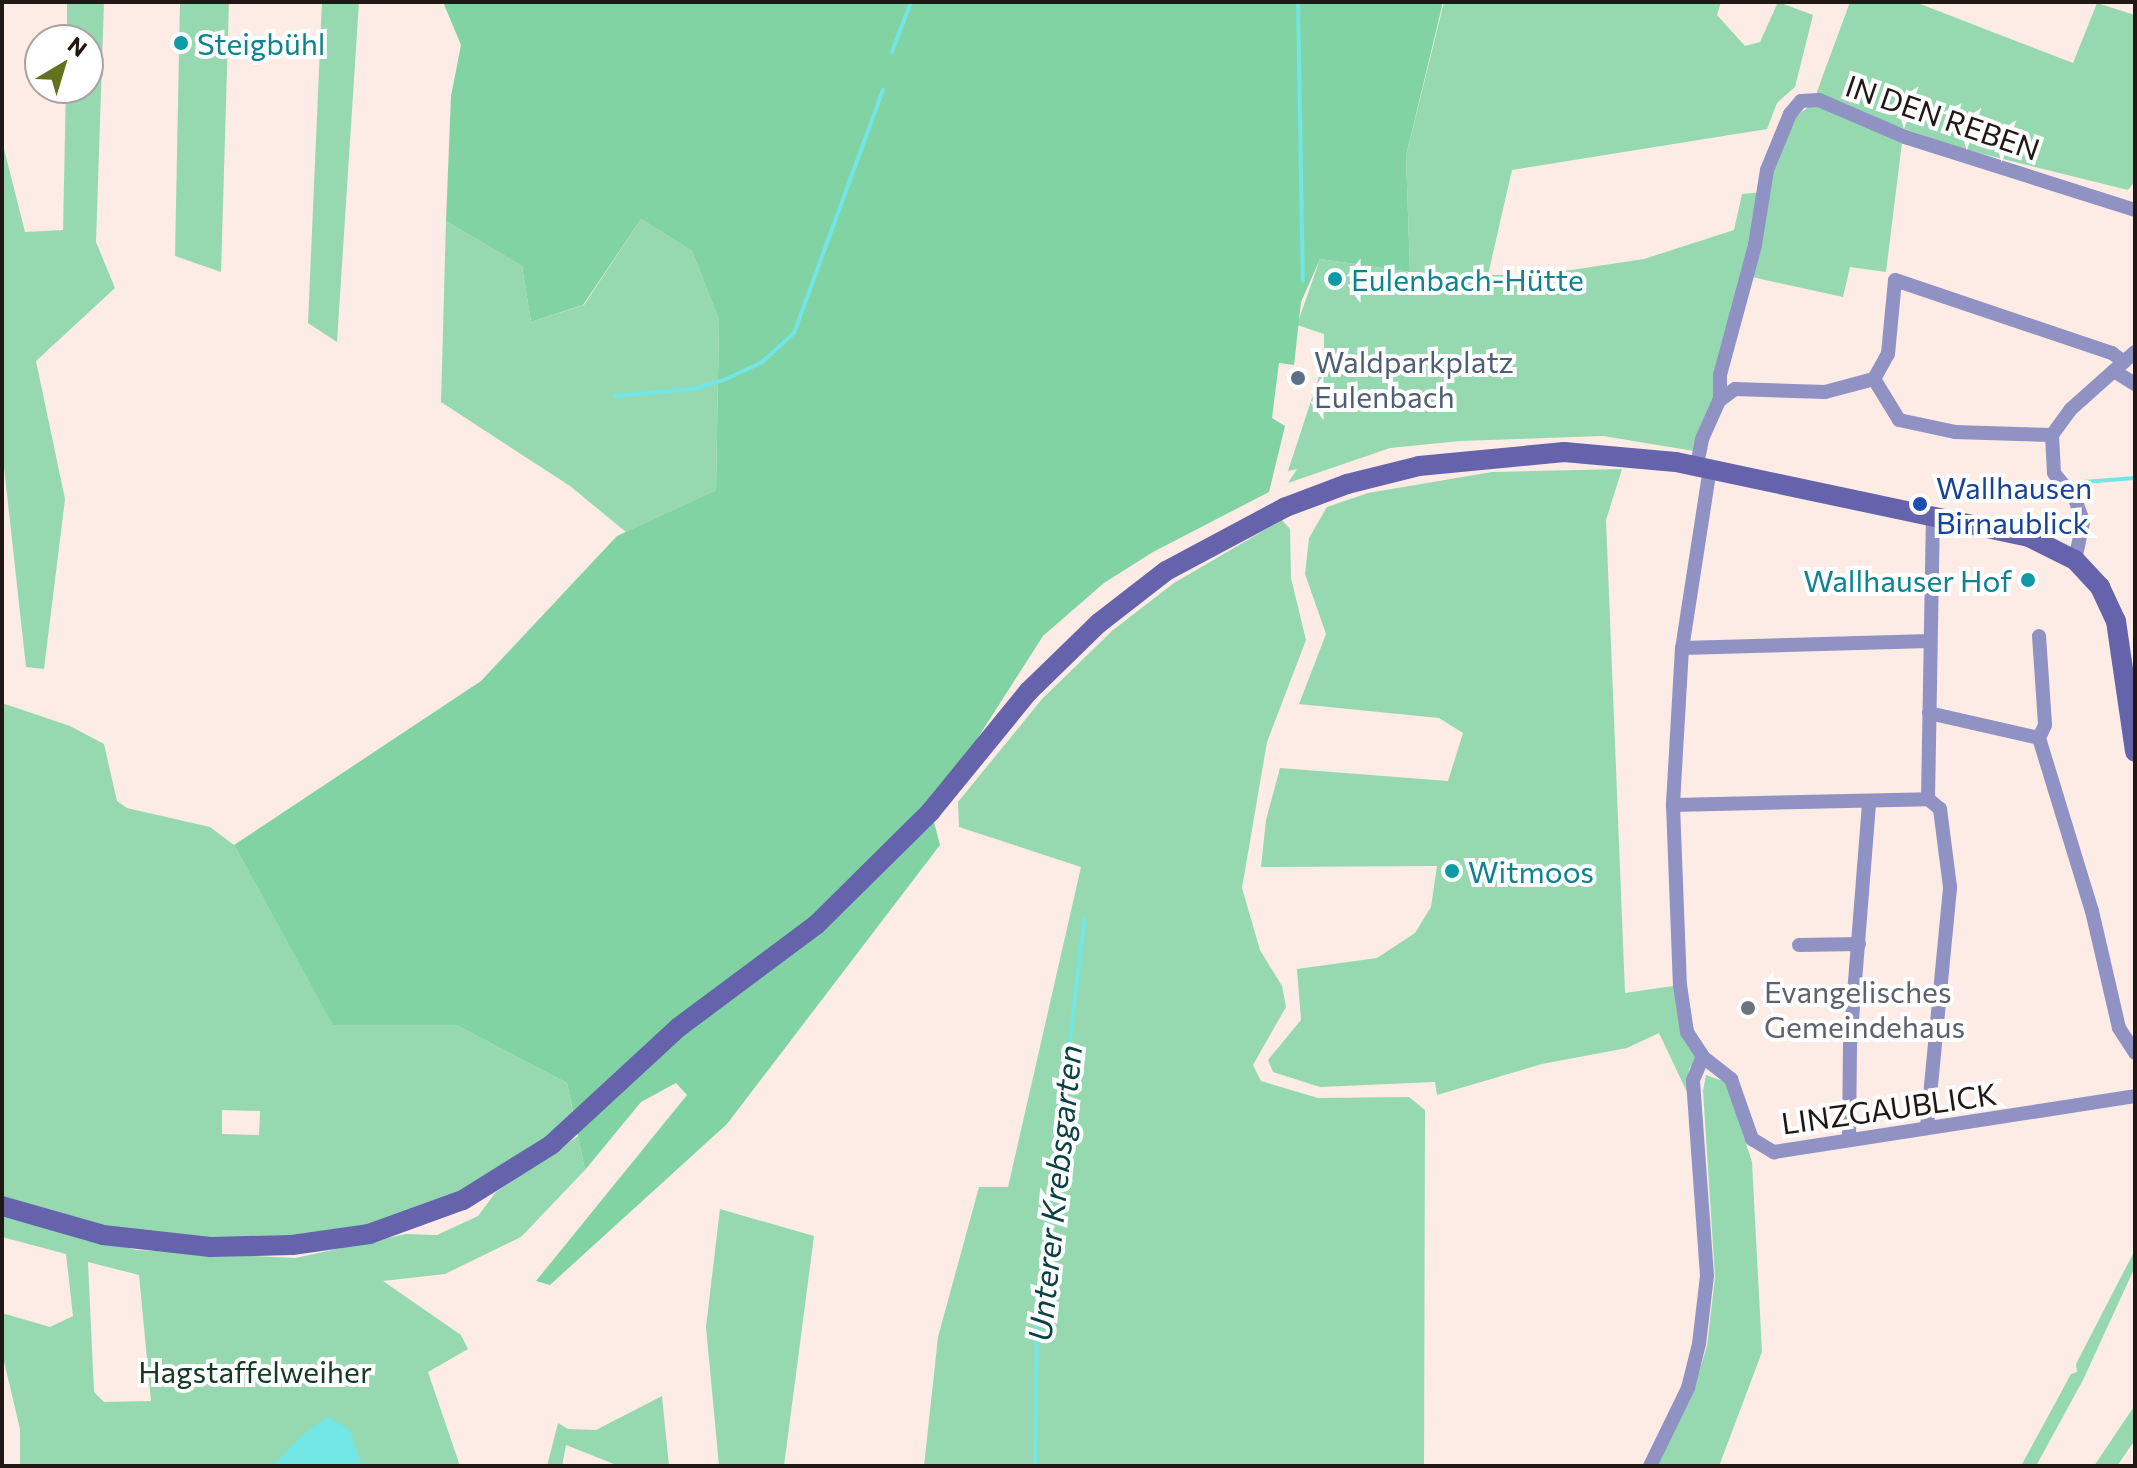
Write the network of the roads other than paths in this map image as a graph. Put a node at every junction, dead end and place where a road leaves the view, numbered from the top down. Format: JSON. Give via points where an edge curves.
{"nodes":[{"id":1,"x":2135,"y":210,"type":"edge"},
{"id":2,"x":2124,"y":362,"type":"edge"},
{"id":3,"x":1874,"y":379,"type":"junction"},
{"id":4,"x":2135,"y":384,"type":"edge"},
{"id":5,"x":1720,"y":400,"type":"junction"},
{"id":6,"x":2052,"y":435,"type":"junction"},
{"id":7,"x":1704,"y":467,"type":"junction"},
{"id":8,"x":1933,"y":517,"type":"junction"},
{"id":9,"x":2075,"y":560,"type":"junction"},
{"id":10,"x":2039,"y":636,"type":"dead end"},
{"id":11,"x":1930,"y":641,"type":"junction"},
{"id":12,"x":1682,"y":648,"type":"junction"},
{"id":13,"x":1929,"y":713,"type":"junction"},
{"id":14,"x":2039,"y":738,"type":"junction"},
{"id":15,"x":2135,"y":752,"type":"edge"},
{"id":16,"x":1928,"y":799,"type":"junction"},
{"id":17,"x":1869,"y":804,"type":"junction"},
{"id":18,"x":1673,"y":805,"type":"junction"},
{"id":19,"x":1859,"y":944,"type":"junction"},
{"id":20,"x":1799,"y":945,"type":"dead end"},
{"id":21,"x":2135,"y":1053,"type":"edge"},
{"id":22,"x":1703,"y":1057,"type":"junction"},
{"id":23,"x":2135,"y":1096,"type":"edge"},
{"id":24,"x":1927,"y":1127,"type":"junction"},
{"id":25,"x":1849,"y":1140,"type":"junction"},
{"id":26,"x":2,"y":1206,"type":"edge"},
{"id":27,"x":1650,"y":1466,"type":"edge"}],
"edges":[{"from":1,"to":5,"type":"street","name":"IN DEN REBEN","via":[[1905,137],[1819,100],[1801,101],[1790,114],[1767,170],[1755,245],[1720,375]]},
{"from":2,"to":3,"type":"street","via":[[2112,353],[1895,280],[1888,354]]},
{"from":2,"to":4,"type":"street"},
{"from":2,"to":6,"type":"street","via":[[2071,409]]},
{"from":3,"to":5,"type":"street","via":[[1825,392],[1735,389]]},
{"from":3,"to":6,"type":"street","via":[[1899,420],[1955,432]]},
{"from":5,"to":7,"type":"street","via":[[1702,439]]},
{"from":6,"to":9,"type":"street","via":[[2054,473],[2075,499],[2083,521]]},
{"from":7,"to":8,"type":"main road"},
{"from":7,"to":12,"type":"street"},
{"from":7,"to":26,"type":"main road","via":[[1564,452],[1419,466],[1298,502],[1202,550],[1099,623],[1029,691],[884,862],[816,925],[679,1027],[517,1170],[463,1200],[403,1223],[292,1245],[210,1247],[103,1235]]},
{"from":8,"to":9,"type":"main road","via":[[2029,537]]},
{"from":8,"to":11,"type":"street"},
{"from":9,"to":15,"type":"main road","via":[[2100,587],[2116,621]]},
{"from":10,"to":14,"type":"street","via":[[2045,725]]},
{"from":11,"to":12,"type":"street"},
{"from":11,"to":13,"type":"street"},
{"from":12,"to":18,"type":"street"},
{"from":13,"to":14,"type":"street"},
{"from":13,"to":16,"type":"street"},
{"from":14,"to":21,"type":"street","via":[[2092,911],[2119,1028]]},
{"from":16,"to":17,"type":"street"},
{"from":16,"to":24,"type":"street","via":[[1940,809],[1950,887]]},
{"from":17,"to":18,"type":"street"},
{"from":17,"to":19,"type":"street"},
{"from":18,"to":22,"type":"street","via":[[1680,985],[1687,1032]]},
{"from":19,"to":20,"type":"street"},
{"from":19,"to":25,"type":"street"},
{"from":22,"to":25,"type":"street","name":"LINZGAUBLICK","via":[[1731,1079],[1752,1139],[1774,1152]]},
{"from":22,"to":27,"type":"street","via":[[1693,1080],[1707,1276],[1699,1344],[1688,1388]]},
{"from":23,"to":24,"type":"street","name":"LINZGAUBLICK"},
{"from":24,"to":25,"type":"street","name":"LINZGAUBLICK"}]}
